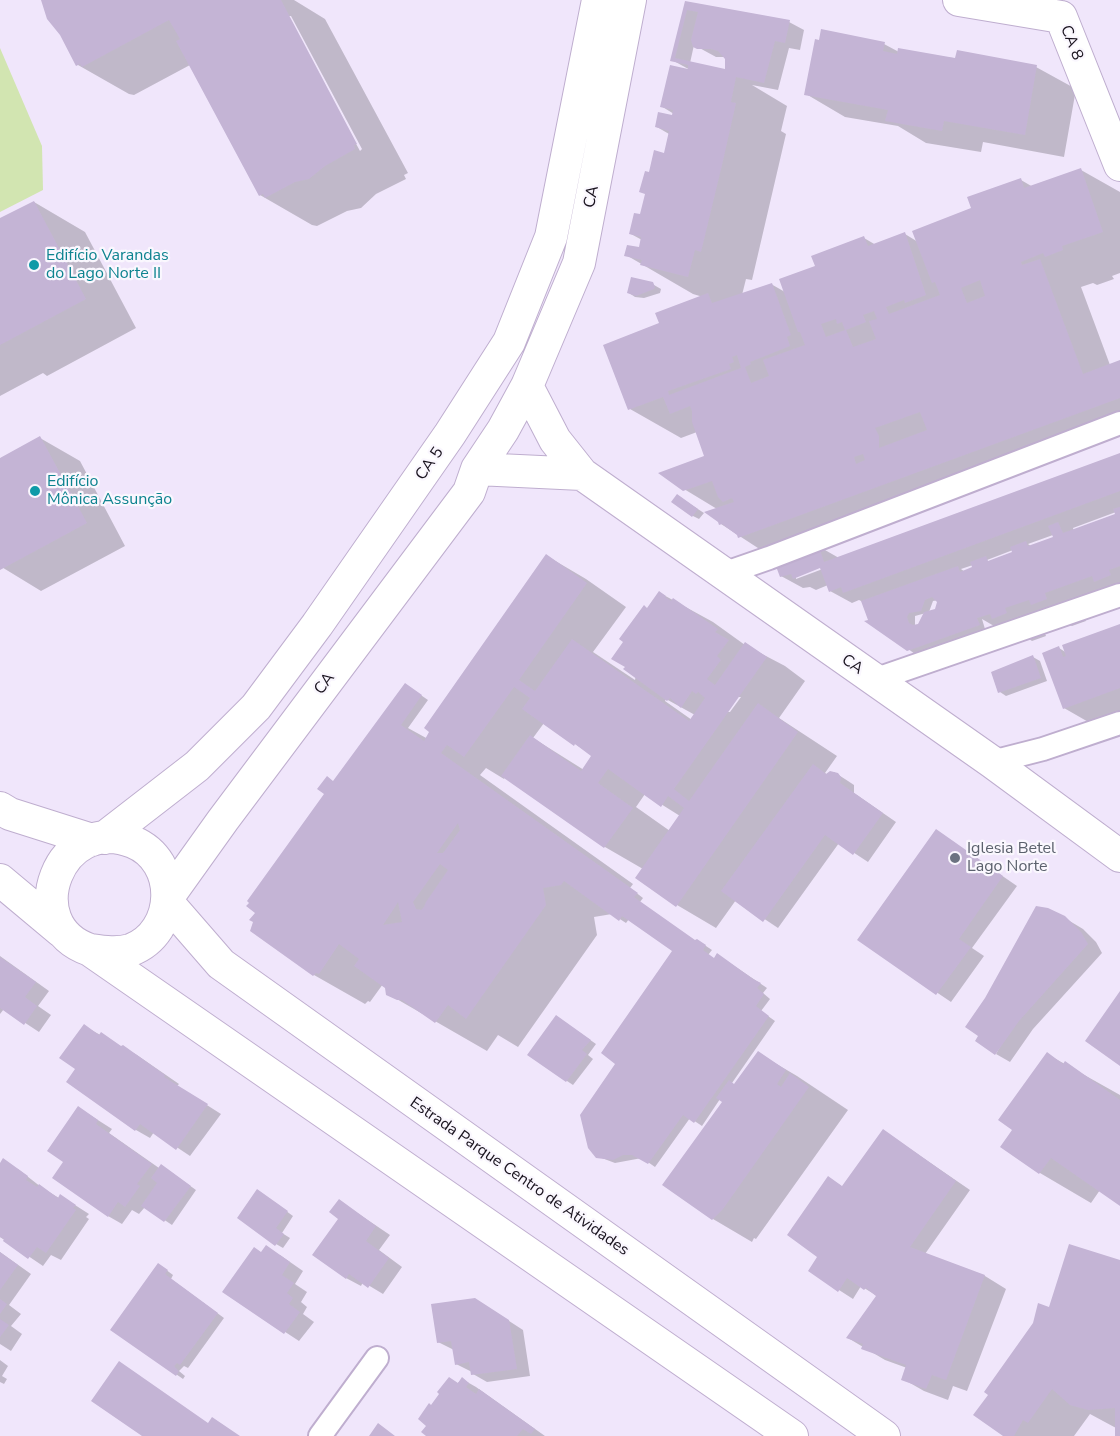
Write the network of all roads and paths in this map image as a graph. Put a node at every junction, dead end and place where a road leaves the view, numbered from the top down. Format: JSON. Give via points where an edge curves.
{"nodes":[{"id":1,"x":598,"y":0,"type":"edge"},
{"id":2,"x":630,"y":0,"type":"edge"},
{"id":3,"x":959,"y":0,"type":"edge"},
{"id":4,"x":1060,"y":6,"type":"edge"},
{"id":5,"x":590,"y":45,"type":"junction"},
{"id":6,"x":620,"y":54,"type":"junction"},
{"id":7,"x":1120,"y":165,"type":"edge"},
{"id":8,"x":527,"y":386,"type":"junction"},
{"id":9,"x":1120,"y":423,"type":"edge"},
{"id":10,"x":477,"y":469,"type":"junction"},
{"id":11,"x":582,"y":474,"type":"junction"},
{"id":12,"x":723,"y":574,"type":"junction"},
{"id":13,"x":1120,"y":595,"type":"edge"},
{"id":14,"x":874,"y":680,"type":"junction"},
{"id":15,"x":1120,"y":723,"type":"edge"},
{"id":16,"x":992,"y":762,"type":"junction"},
{"id":17,"x":0,"y":808,"type":"edge"},
{"id":18,"x":98,"y":839,"type":"junction"},
{"id":19,"x":1120,"y":856,"type":"edge"},
{"id":20,"x":0,"y":880,"type":"edge"},
{"id":21,"x":168,"y":900,"type":"junction"},
{"id":22,"x":61,"y":931,"type":"junction"},
{"id":23,"x":90,"y":950,"type":"junction"},
{"id":24,"x":377,"y":1358,"type":"dead end"},
{"id":25,"x":320,"y":1436,"type":"edge"},
{"id":26,"x":792,"y":1436,"type":"edge"},
{"id":27,"x":884,"y":1436,"type":"edge"}],
"edges":[{"from":1,"to":5,"type":"street","name":"CA 5"},
{"from":2,"to":6,"type":"street","name":"CA"},
{"from":3,"to":4,"type":"street","name":"CA 8"},
{"from":4,"to":7,"type":"street","name":"CA 8"},
{"from":5,"to":6,"type":"street"},
{"from":5,"to":18,"type":"street","name":"CA 5","via":[[551,237],[509,342],[444,444],[256,707],[197,766]]},
{"from":6,"to":8,"type":"street","name":"CA","via":[[579,263]]},
{"from":8,"to":10,"type":"street","name":"CA"},
{"from":8,"to":11,"type":"street","name":"CA","via":[[555,440]]},
{"from":9,"to":12,"type":"street"},
{"from":10,"to":11,"type":"street"},
{"from":10,"to":21,"type":"street","name":"CA","via":[[469,492],[223,820]]},
{"from":11,"to":12,"type":"street","name":"CA"},
{"from":12,"to":14,"type":"street","name":"CA"},
{"from":13,"to":14,"type":"street"},
{"from":14,"to":16,"type":"street","name":"CA"},
{"from":15,"to":16,"type":"street"},
{"from":16,"to":19,"type":"street","name":"CA"},
{"from":17,"to":18,"type":"street"},
{"from":18,"to":21,"type":"street","via":[[116,837],[135,842],[150,852],[168,884]]},
{"from":18,"to":22,"type":"street","via":[[80,845],[65,857],[55,874],[51,893]]},
{"from":20,"to":22,"type":"street"},
{"from":21,"to":23,"type":"street","via":[[162,922],[149,939],[132,949],[111,953]]},
{"from":21,"to":27,"type":"street","name":"Estrada Parque Centro de Atividades","via":[[221,964]]},
{"from":22,"to":23,"type":"street"},
{"from":23,"to":26,"type":"street"},
{"from":24,"to":25,"type":"street"}]}
